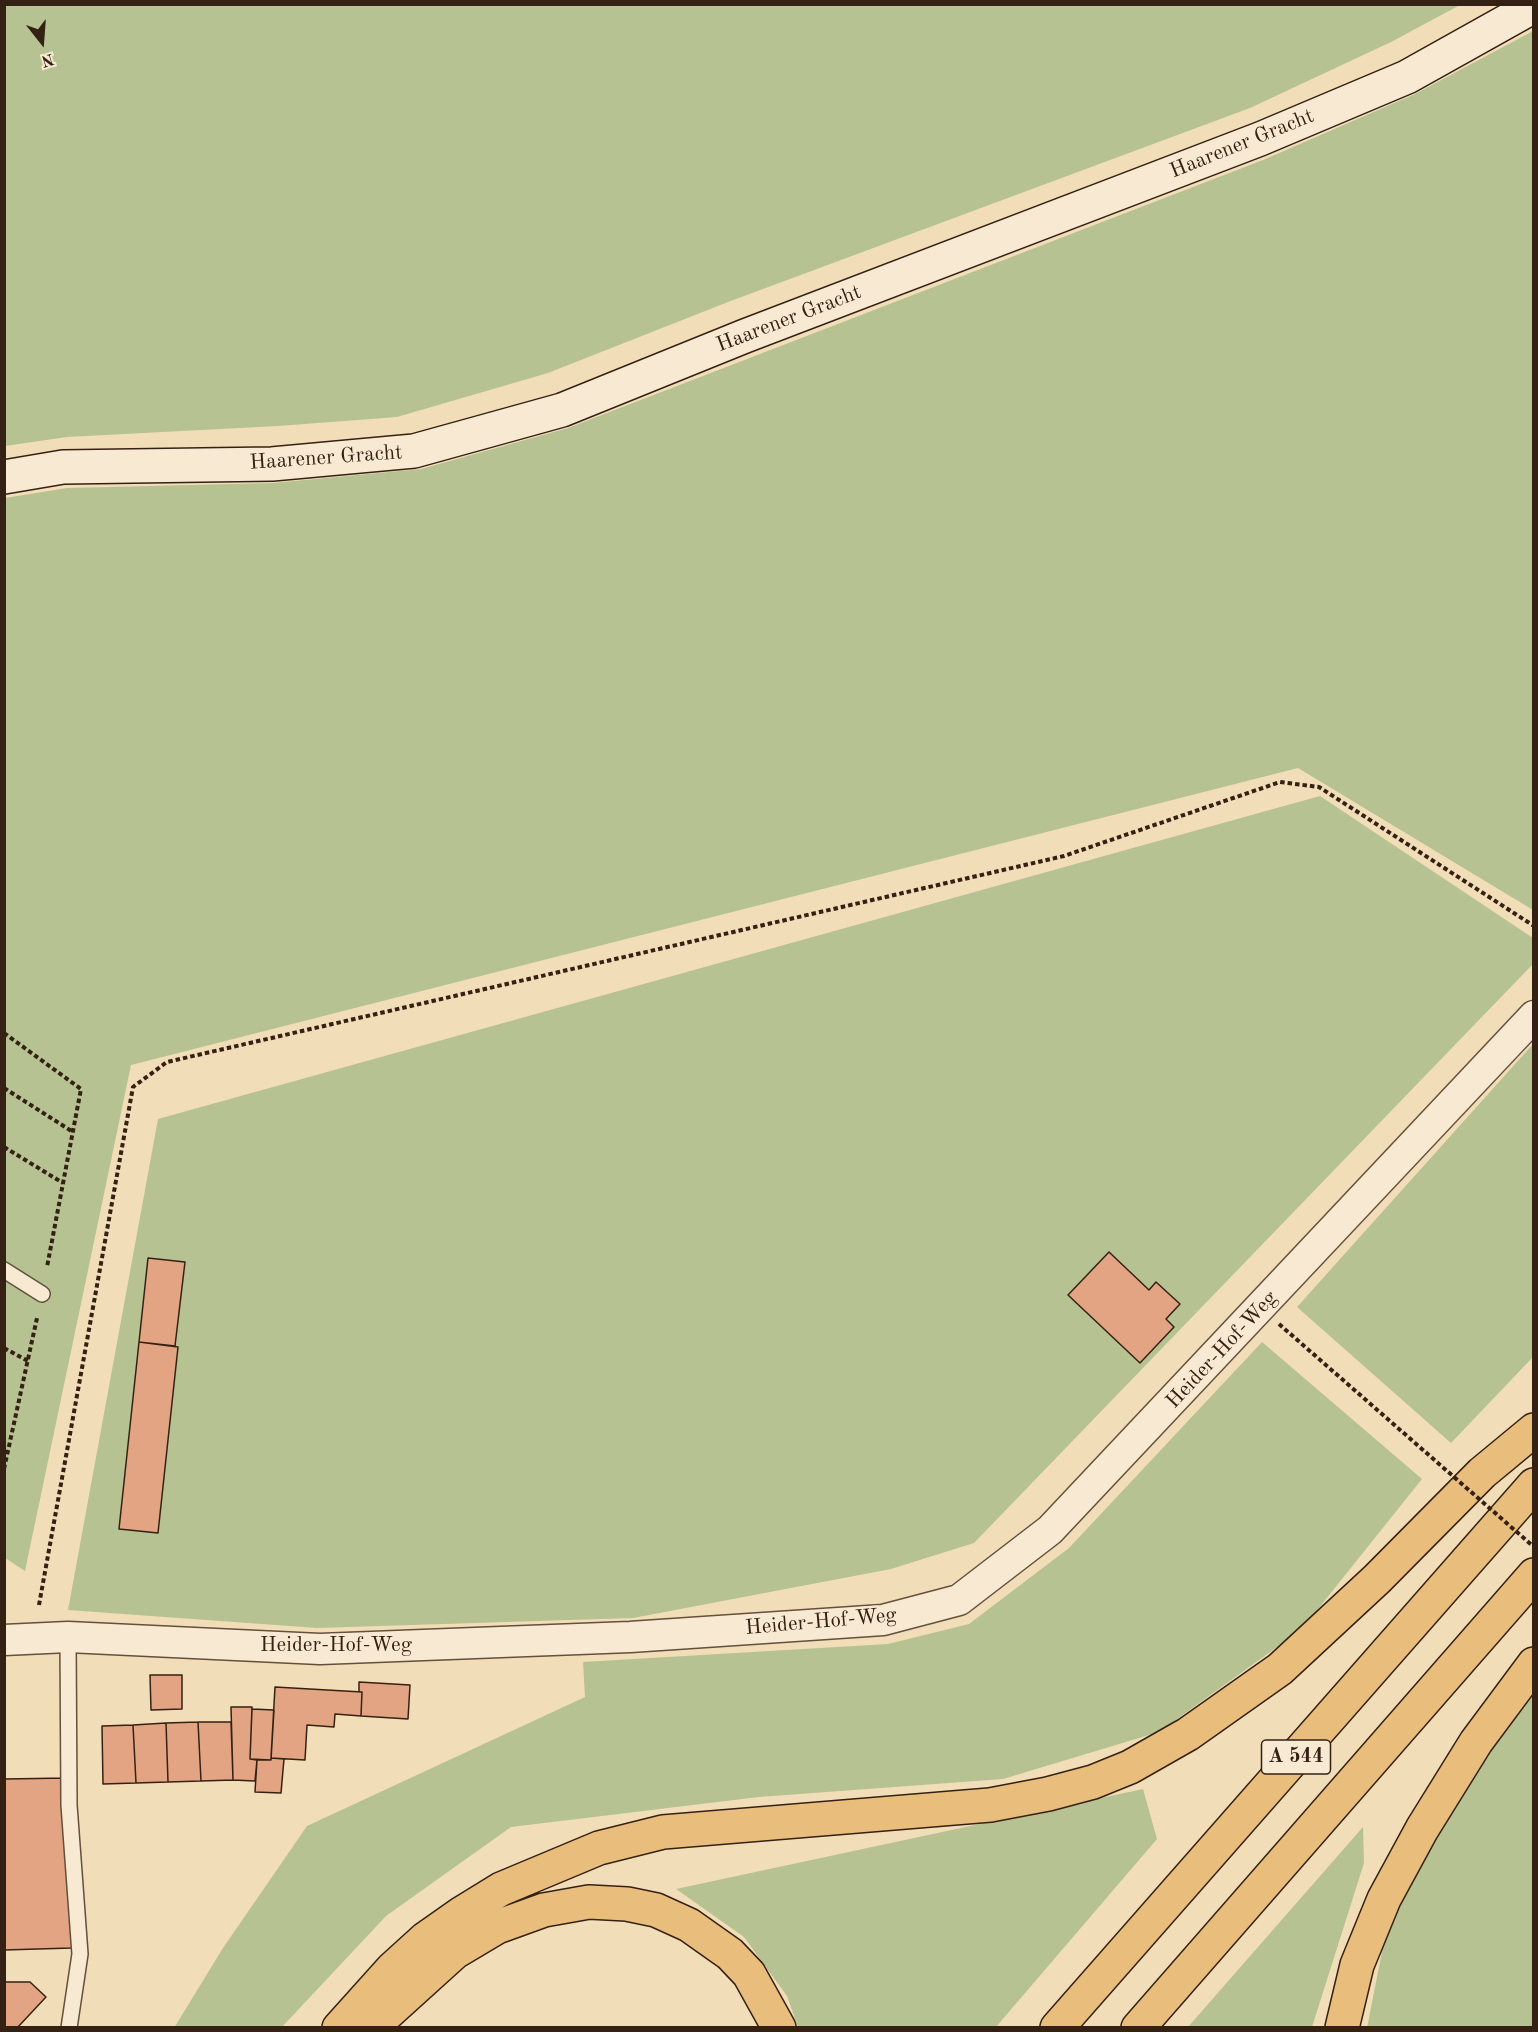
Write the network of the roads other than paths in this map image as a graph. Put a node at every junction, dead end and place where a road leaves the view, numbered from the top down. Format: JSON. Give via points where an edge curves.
{"nodes":[{"id":1,"x":1533,"y":6,"type":"edge"},
{"id":2,"x":4,"y":477,"type":"edge"},
{"id":3,"x":1533,"y":1016,"type":"edge"},
{"id":4,"x":4,"y":1270,"type":"edge"},
{"id":5,"x":42,"y":1294,"type":"road end"},
{"id":6,"x":1533,"y":1430,"type":"edge"},
{"id":7,"x":1533,"y":1485,"type":"edge"},
{"id":8,"x":1533,"y":1575,"type":"edge"},
{"id":9,"x":68,"y":1637,"type":"junction"},
{"id":10,"x":19,"y":1640,"type":"edge"},
{"id":11,"x":1533,"y":1664,"type":"edge"},
{"id":12,"x":69,"y":2028,"type":"edge"},
{"id":13,"x":339,"y":2028,"type":"edge"},
{"id":14,"x":371,"y":2028,"type":"edge"},
{"id":15,"x":779,"y":2028,"type":"edge"},
{"id":16,"x":1057,"y":2028,"type":"edge"},
{"id":17,"x":1138,"y":2028,"type":"edge"},
{"id":18,"x":1342,"y":2028,"type":"edge"}],
"edges":[{"from":1,"to":2,"type":"main road","name":"Haarener Gracht","via":[[1407,77],[1260,139],[562,410],[414,451],[272,464],[63,467]]},
{"from":3,"to":9,"type":"street","name":"Heider-Hof-Weg","via":[[1050,1530],[959,1600],[883,1620],[630,1637],[320,1648]]},
{"from":4,"to":5,"type":"lane"},
{"from":6,"to":13,"type":"highway","via":[[1482,1473],[1280,1669],[1188,1734],[1130,1767],[1093,1782],[990,1805],[663,1832],[599,1848],[501,1889],[462,1913],[392,1968]]},
{"from":7,"to":16,"type":"highway","number":"A 544"},
{"from":8,"to":17,"type":"highway","number":"A 544"},
{"from":9,"to":10,"type":"street","name":"Heider-Hof-Weg"},
{"from":9,"to":12,"type":"lane","via":[[69,1805],[80,1954]]},
{"from":11,"to":18,"type":"highway","via":[[1476,1742],[1384,1899],[1357,1965]]},
{"from":14,"to":15,"type":"highway","via":[[455,1952],[497,1927],[544,1910],[589,1902],[656,1910],[689,1925],[730,1954],[749,1974]]}]}
